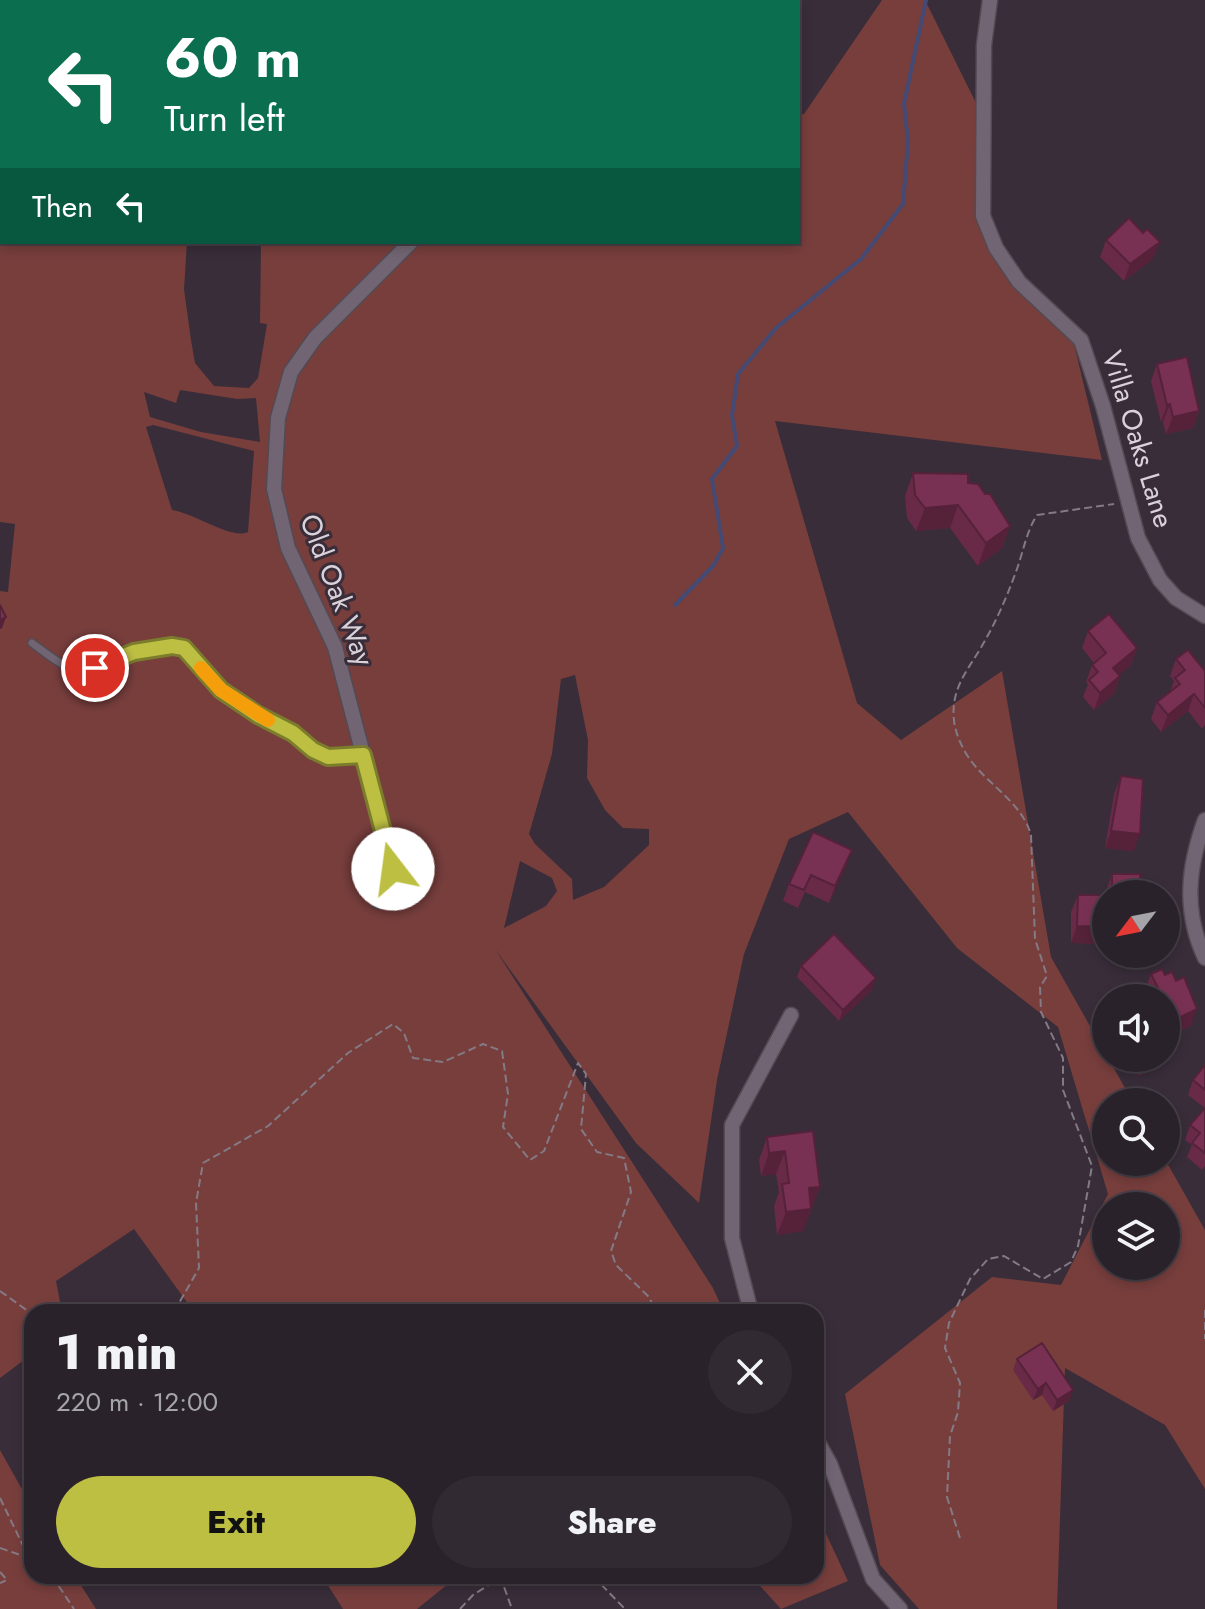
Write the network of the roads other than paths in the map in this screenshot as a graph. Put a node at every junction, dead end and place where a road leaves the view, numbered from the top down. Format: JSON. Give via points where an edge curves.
{"nodes":[{"id":1,"x":990,"y":0,"type":"edge"},
{"id":2,"x":409,"y":244,"type":"edge"},
{"id":3,"x":1205,"y":616,"type":"edge"},
{"id":4,"x":32,"y":643,"type":"dead end"},
{"id":5,"x":363,"y":755,"type":"junction"},
{"id":6,"x":1205,"y":820,"type":"edge"},
{"id":7,"x":378,"y":901,"type":"dead end"},
{"id":8,"x":1205,"y":958,"type":"edge"},
{"id":9,"x":791,"y":1015,"type":"dead end"},
{"id":10,"x":749,"y":1304,"type":"edge"},
{"id":11,"x":824,"y":1453,"type":"edge"},
{"id":12,"x":900,"y":1609,"type":"edge"}],
"edges":[{"from":1,"to":3,"type":"street","name":"Villa Oaks Lane","via":[[984,45],[983,216],[1019,282],[1081,340],[1138,538],[1160,580],[1176,598]]},
{"from":2,"to":5,"type":"street","name":"Old Oak Way","via":[[315,338],[291,372],[278,418],[274,489],[288,548],[335,647]]},
{"from":4,"to":5,"type":"lane","via":[[78,668],[95,668],[134,652],[184,648],[221,690],[313,750],[328,757]]},
{"from":5,"to":7,"type":"street","name":"Old Oak Way","via":[[393,869]]},
{"from":6,"to":8,"type":"street","via":[[1191,860],[1189,907]]},
{"from":9,"to":10,"type":"street","via":[[732,1125],[732,1238]]},
{"from":11,"to":12,"type":"street","via":[[873,1579]]}]}
